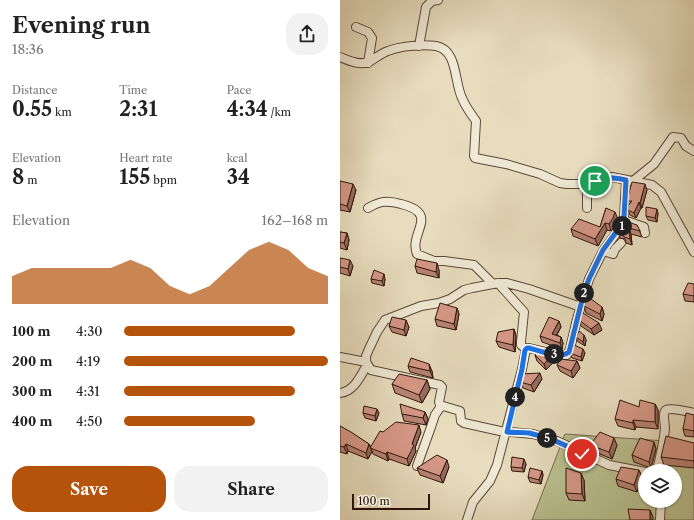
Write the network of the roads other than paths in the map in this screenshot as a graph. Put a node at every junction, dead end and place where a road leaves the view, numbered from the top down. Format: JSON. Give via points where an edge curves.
{"nodes":[{"id":1,"x":438,"y":0,"type":"edge"},
{"id":2,"x":356,"y":27,"type":"dead end"},
{"id":3,"x":419,"y":46,"type":"junction"},
{"id":4,"x":340,"y":57,"type":"edge"},
{"id":5,"x":368,"y":63,"type":"junction"},
{"id":6,"x":694,"y":151,"type":"edge"},
{"id":7,"x":630,"y":181,"type":"junction"},
{"id":8,"x":584,"y":184,"type":"junction"},
{"id":9,"x":652,"y":185,"type":"junction"},
{"id":10,"x":642,"y":186,"type":"edge"},
{"id":11,"x":368,"y":208,"type":"dead end"},
{"id":12,"x":587,"y":208,"type":"dead end"},
{"id":13,"x":624,"y":220,"type":"junction"},
{"id":14,"x":645,"y":233,"type":"dead end"},
{"id":15,"x":621,"y":243,"type":"dead end"},
{"id":16,"x":603,"y":250,"type":"junction"},
{"id":17,"x":694,"y":252,"type":"edge"},
{"id":18,"x":496,"y":284,"type":"junction"},
{"id":19,"x":580,"y":306,"type":"junction"},
{"id":20,"x":526,"y":349,"type":"junction"},
{"id":21,"x":340,"y":357,"type":"edge"},
{"id":22,"x":367,"y":363,"type":"junction"},
{"id":23,"x":340,"y":393,"type":"edge"},
{"id":24,"x":441,"y":406,"type":"junction"},
{"id":25,"x":694,"y":413,"type":"edge"},
{"id":26,"x":507,"y":432,"type":"junction"},
{"id":27,"x":658,"y":464,"type":"edge"},
{"id":28,"x":416,"y":466,"type":"dead end"},
{"id":29,"x":638,"y":471,"type":"edge"},
{"id":30,"x":661,"y":508,"type":"edge"},
{"id":31,"x":467,"y":520,"type":"edge"},
{"id":32,"x":660,"y":520,"type":"edge"}],
"edges":[{"from":1,"to":3,"type":"street","via":[[432,1],[426,7]]},
{"from":2,"to":5,"type":"street","via":[[368,32],[372,38]]},
{"from":3,"to":5,"type":"street","via":[[386,51]]},
{"from":3,"to":8,"type":"street","via":[[440,47],[450,57],[462,98],[476,121],[476,158],[540,174],[560,183]]},
{"from":4,"to":5,"type":"street"},
{"from":6,"to":7,"type":"street","via":[[686,146],[681,138],[674,137],[654,164]]},
{"from":7,"to":8,"type":"street","via":[[604,178]]},
{"from":7,"to":9,"type":"street"},
{"from":7,"to":13,"type":"street"},
{"from":8,"to":12,"type":"street","via":[[588,191]]},
{"from":9,"to":10,"type":"street"},
{"from":9,"to":17,"type":"street","via":[[661,192]]},
{"from":11,"to":18,"type":"street","via":[[383,201],[400,203],[416,209],[420,214],[421,223],[415,248],[417,254],[434,261],[474,265]]},
{"from":13,"to":14,"type":"street","via":[[644,227]]},
{"from":13,"to":16,"type":"street"},
{"from":15,"to":16,"type":"street","via":[[613,254]]},
{"from":16,"to":19,"type":"street"},
{"from":18,"to":19,"type":"street","via":[[520,286]]},
{"from":18,"to":20,"type":"street","via":[[524,312],[521,342]]},
{"from":18,"to":22,"type":"street","via":[[464,290],[440,303],[421,306],[385,320],[366,356]]},
{"from":19,"to":20,"type":"street","via":[[567,354],[562,356]]},
{"from":20,"to":26,"type":"street"},
{"from":21,"to":22,"type":"street"},
{"from":22,"to":23,"type":"street","via":[[352,388],[346,393]]},
{"from":22,"to":24,"type":"street","via":[[371,370],[440,385]]},
{"from":24,"to":26,"type":"street","via":[[460,411],[461,421],[464,423]]},
{"from":24,"to":28,"type":"street","via":[[435,415]]},
{"from":25,"to":27,"type":"street","via":[[668,409],[665,411]]},
{"from":26,"to":29,"type":"street","via":[[544,437],[609,465]]},
{"from":26,"to":31,"type":"street","via":[[494,473],[474,502]]},
{"from":30,"to":32,"type":"street"}]}
